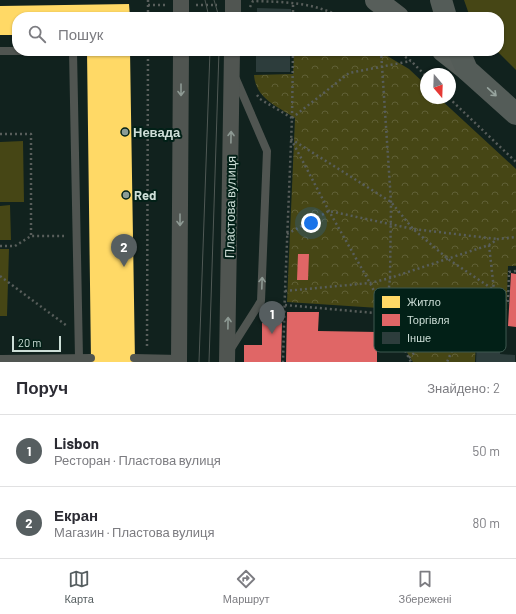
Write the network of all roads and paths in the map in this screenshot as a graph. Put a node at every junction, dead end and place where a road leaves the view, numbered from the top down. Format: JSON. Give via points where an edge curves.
{"nodes":[{"id":1,"x":148,"y":0,"type":"edge"},
{"id":2,"x":376,"y":0,"type":"edge"},
{"id":3,"x":441,"y":0,"type":"edge"},
{"id":4,"x":293,"y":3,"type":"junction"},
{"id":5,"x":148,"y":5,"type":"junction"},
{"id":6,"x":250,"y":6,"type":"junction"},
{"id":7,"x":181,"y":7,"type":"edge"},
{"id":8,"x":233,"y":8,"type":"edge"},
{"id":9,"x":250,"y":11,"type":"dead end"},
{"id":10,"x":148,"y":12,"type":"edge"},
{"id":11,"x":293,"y":12,"type":"edge"},
{"id":12,"x":330,"y":12,"type":"edge"},
{"id":13,"x":392,"y":12,"type":"edge"},
{"id":14,"x":445,"y":12,"type":"edge"},
{"id":15,"x":0,"y":51,"type":"edge"},
{"id":16,"x":12,"y":51,"type":"edge"},
{"id":17,"x":73,"y":56,"type":"edge"},
{"id":18,"x":148,"y":56,"type":"edge"},
{"id":19,"x":181,"y":56,"type":"edge"},
{"id":20,"x":232,"y":56,"type":"edge"},
{"id":21,"x":293,"y":56,"type":"edge"},
{"id":22,"x":381,"y":56,"type":"edge"},
{"id":23,"x":404,"y":56,"type":"edge"},
{"id":24,"x":463,"y":60,"type":"edge"},
{"id":25,"x":411,"y":61,"type":"junction"},
{"id":26,"x":382,"y":67,"type":"junction"},
{"id":27,"x":232,"y":70,"type":"junction"},
{"id":28,"x":420,"y":70,"type":"edge"},
{"id":29,"x":254,"y":89,"type":"dead end"},
{"id":30,"x":455,"y":104,"type":"edge"},
{"id":31,"x":516,"y":114,"type":"edge"},
{"id":32,"x":292,"y":118,"type":"junction"},
{"id":33,"x":0,"y":134,"type":"edge"},
{"id":34,"x":291,"y":139,"type":"junction"},
{"id":35,"x":516,"y":162,"type":"edge"},
{"id":36,"x":391,"y":202,"type":"junction"},
{"id":37,"x":329,"y":211,"type":"junction"},
{"id":38,"x":391,"y":224,"type":"junction"},
{"id":39,"x":413,"y":229,"type":"junction"},
{"id":40,"x":287,"y":234,"type":"junction"},
{"id":41,"x":31,"y":236,"type":"junction"},
{"id":42,"x":77,"y":236,"type":"junction"},
{"id":43,"x":516,"y":237,"type":"edge"},
{"id":44,"x":498,"y":239,"type":"junction"},
{"id":45,"x":489,"y":245,"type":"junction"},
{"id":46,"x":0,"y":246,"type":"edge"},
{"id":47,"x":448,"y":259,"type":"junction"},
{"id":48,"x":516,"y":272,"type":"edge"},
{"id":49,"x":0,"y":276,"type":"edge"},
{"id":50,"x":390,"y":278,"type":"junction"},
{"id":51,"x":370,"y":283,"type":"junction"},
{"id":52,"x":389,"y":288,"type":"edge"},
{"id":53,"x":491,"y":288,"type":"edge"},
{"id":54,"x":494,"y":288,"type":"edge"},
{"id":55,"x":285,"y":291,"type":"junction"},
{"id":56,"x":374,"y":291,"type":"edge"},
{"id":57,"x":506,"y":300,"type":"edge"},
{"id":58,"x":284,"y":305,"type":"junction"},
{"id":59,"x":374,"y":313,"type":"edge"},
{"id":60,"x":79,"y":335,"type":"junction"},
{"id":61,"x":406,"y":352,"type":"edge"},
{"id":62,"x":415,"y":352,"type":"edge"},
{"id":63,"x":451,"y":352,"type":"edge"},
{"id":64,"x":79,"y":358,"type":"junction"},
{"id":65,"x":91,"y":358,"type":"dead end"},
{"id":66,"x":134,"y":358,"type":"dead end"},
{"id":67,"x":148,"y":358,"type":"junction"},
{"id":68,"x":227,"y":358,"type":"edge"},
{"id":69,"x":409,"y":358,"type":"junction"},
{"id":70,"x":179,"y":361,"type":"edge"},
{"id":71,"x":1,"y":362,"type":"edge"},
{"id":72,"x":283,"y":362,"type":"edge"},
{"id":73,"x":411,"y":362,"type":"edge"},
{"id":74,"x":447,"y":362,"type":"edge"}],
"edges":[{"from":1,"to":5,"type":"path"},
{"from":2,"to":13,"type":"main road"},
{"from":3,"to":14,"type":"highway"},
{"from":4,"to":6,"type":"path","via":[[253,1]]},
{"from":4,"to":11,"type":"path"},
{"from":4,"to":12,"type":"path"},
{"from":5,"to":7,"type":"path"},
{"from":5,"to":10,"type":"path"},
{"from":6,"to":8,"type":"path"},
{"from":6,"to":9,"type":"path"},
{"from":7,"to":8,"type":"path"},
{"from":15,"to":16,"type":"lane"},
{"from":17,"to":42,"type":"lane"},
{"from":18,"to":67,"type":"path"},
{"from":19,"to":70,"type":"street","one_way":true},
{"from":20,"to":27,"type":"street","name":"Пластова вулиця"},
{"from":21,"to":32,"type":"path"},
{"from":22,"to":26,"type":"path"},
{"from":23,"to":25,"type":"path"},
{"from":24,"to":31,"type":"highway","one_way":true},
{"from":25,"to":26,"type":"path"},
{"from":25,"to":28,"type":"path"},
{"from":26,"to":32,"type":"path","via":[[349,73]]},
{"from":26,"to":36,"type":"path"},
{"from":68,"to":27,"type":"street","name":"Пластова вулиця","one_way":true},
{"from":68,"to":27,"type":"lane","one_way":true,"via":[[261,300],[267,151]]},
{"from":29,"to":32,"type":"path","via":[[260,99]]},
{"from":30,"to":35,"type":"path"},
{"from":32,"to":34,"type":"path"},
{"from":33,"to":41,"type":"path","via":[[30,134]]},
{"from":34,"to":36,"type":"path"},
{"from":34,"to":37,"type":"path"},
{"from":34,"to":40,"type":"path"},
{"from":36,"to":38,"type":"path"},
{"from":36,"to":39,"type":"path"},
{"from":37,"to":38,"type":"path"},
{"from":37,"to":40,"type":"path"},
{"from":37,"to":51,"type":"path"},
{"from":38,"to":39,"type":"path"},
{"from":38,"to":50,"type":"path"},
{"from":39,"to":44,"type":"path"},
{"from":39,"to":47,"type":"path"},
{"from":40,"to":55,"type":"path"},
{"from":41,"to":42,"type":"path"},
{"from":41,"to":46,"type":"path","via":[[15,246]]},
{"from":42,"to":60,"type":"lane"},
{"from":43,"to":44,"type":"path"},
{"from":44,"to":45,"type":"path"},
{"from":45,"to":47,"type":"path"},
{"from":45,"to":54,"type":"path"},
{"from":47,"to":50,"type":"path"},
{"from":47,"to":53,"type":"path"},
{"from":48,"to":57,"type":"path","via":[[509,272],[509,303]]},
{"from":49,"to":60,"type":"path"},
{"from":50,"to":51,"type":"path"},
{"from":50,"to":52,"type":"path"},
{"from":51,"to":55,"type":"path"},
{"from":51,"to":56,"type":"path"},
{"from":55,"to":58,"type":"path"},
{"from":58,"to":59,"type":"path"},
{"from":58,"to":72,"type":"path"},
{"from":60,"to":64,"type":"lane"},
{"from":61,"to":69,"type":"path"},
{"from":62,"to":69,"type":"path"},
{"from":63,"to":74,"type":"path"},
{"from":64,"to":65,"type":"lane"},
{"from":64,"to":71,"type":"lane","via":[[1,359]]},
{"from":66,"to":67,"type":"lane"},
{"from":67,"to":70,"type":"lane"},
{"from":69,"to":73,"type":"path"}]}
